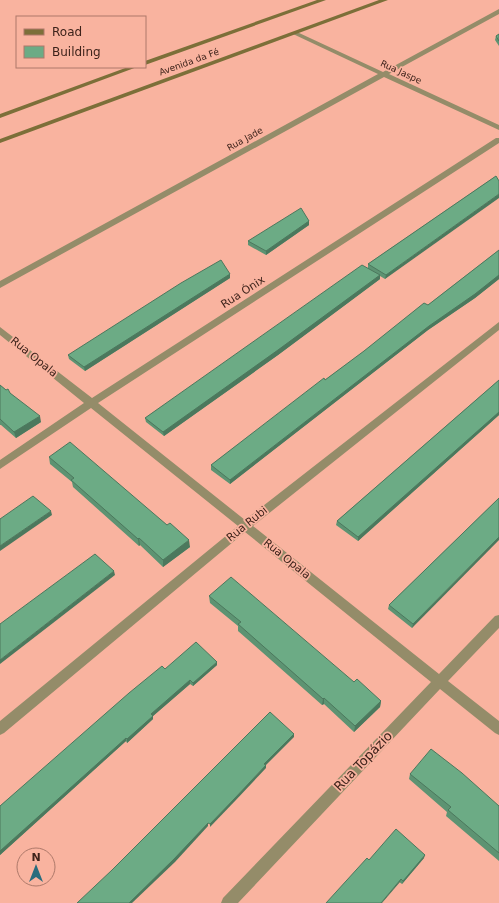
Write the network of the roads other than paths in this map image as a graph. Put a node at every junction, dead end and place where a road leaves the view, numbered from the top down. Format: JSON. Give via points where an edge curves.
{"nodes":[{"id":1,"x":323,"y":0,"type":"edge"},
{"id":2,"x":385,"y":0,"type":"edge"},
{"id":3,"x":499,"y":11,"type":"edge"},
{"id":4,"x":296,"y":33,"type":"junction"},
{"id":5,"x":146,"y":63,"type":"edge"},
{"id":6,"x":131,"y":68,"type":"edge"},
{"id":7,"x":384,"y":74,"type":"junction"},
{"id":8,"x":0,"y":116,"type":"edge"},
{"id":9,"x":499,"y":128,"type":"edge"},
{"id":10,"x":499,"y":140,"type":"edge"},
{"id":11,"x":0,"y":141,"type":"edge"},
{"id":12,"x":0,"y":285,"type":"edge"},
{"id":13,"x":499,"y":325,"type":"edge"},
{"id":14,"x":0,"y":330,"type":"edge"},
{"id":15,"x":91,"y":402,"type":"junction"},
{"id":16,"x":0,"y":465,"type":"edge"},
{"id":17,"x":245,"y":526,"type":"junction"},
{"id":18,"x":499,"y":620,"type":"edge"},
{"id":19,"x":440,"y":682,"type":"junction"},
{"id":20,"x":0,"y":729,"type":"edge"},
{"id":21,"x":499,"y":729,"type":"edge"},
{"id":22,"x":228,"y":903,"type":"edge"}],
"edges":[{"from":1,"to":5,"type":"main road","name":"Avenida da Fé"},
{"from":2,"to":4,"type":"main road","name":"Avenida da Fé"},
{"from":3,"to":7,"type":"street","name":"Rua Jade"},
{"from":4,"to":7,"type":"street","name":"Rua Jaspe"},
{"from":4,"to":11,"type":"main road","name":"Avenida da Fé"},
{"from":6,"to":8,"type":"main road"},
{"from":7,"to":9,"type":"street","name":"Rua Jaspe"},
{"from":7,"to":12,"type":"street","name":"Rua Jade"},
{"from":10,"to":15,"type":"street","name":"Rua Ónix"},
{"from":13,"to":17,"type":"street","name":"Rua Rubi"},
{"from":14,"to":15,"type":"street","name":"Rua Opala"},
{"from":15,"to":16,"type":"street","name":"Rua Ónix"},
{"from":15,"to":17,"type":"street","name":"Rua Opala"},
{"from":17,"to":19,"type":"street","name":"Rua Opala"},
{"from":17,"to":20,"type":"street","name":"Rua Rubi"},
{"from":18,"to":19,"type":"street","name":"Rua Topázio"},
{"from":19,"to":21,"type":"street","name":"Rua Opala"},
{"from":19,"to":22,"type":"street","name":"Rua Topázio"}]}
